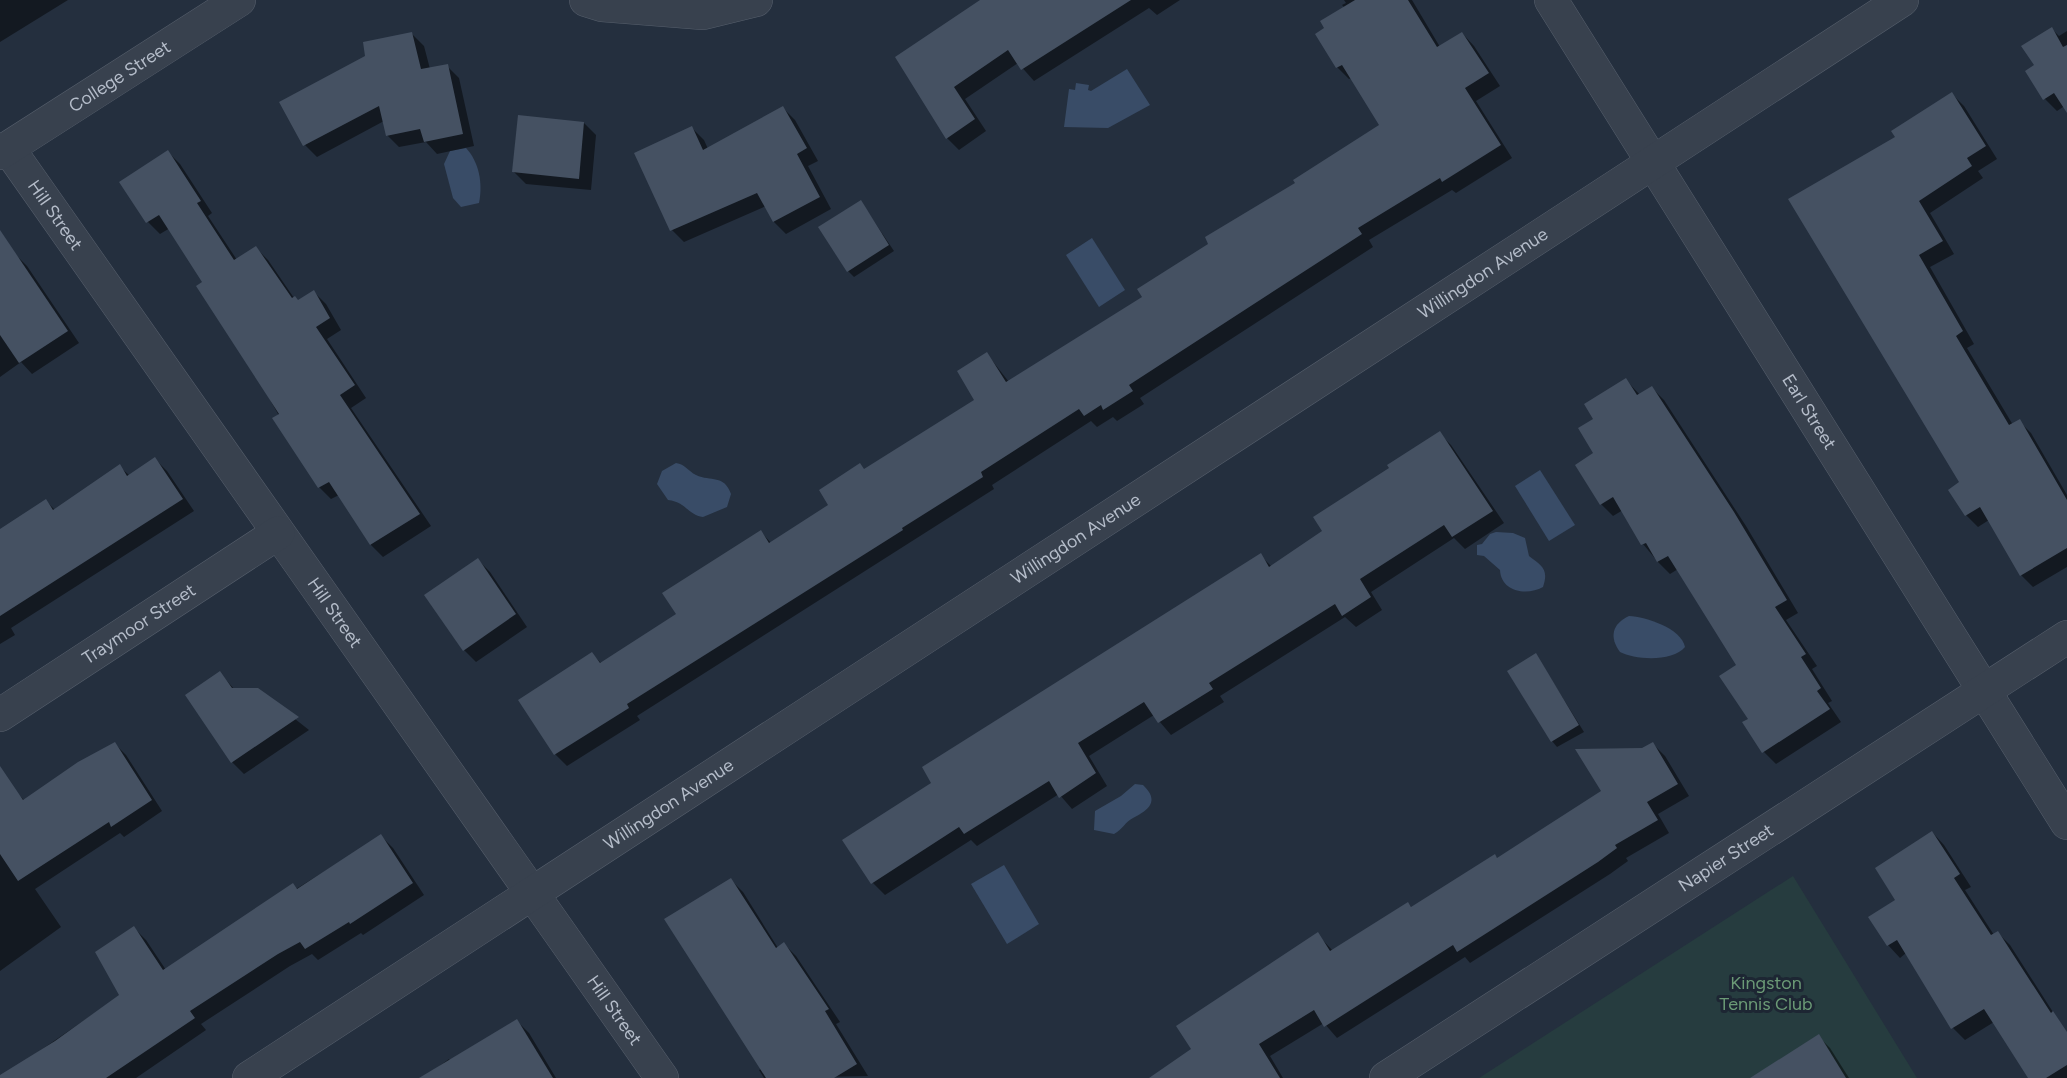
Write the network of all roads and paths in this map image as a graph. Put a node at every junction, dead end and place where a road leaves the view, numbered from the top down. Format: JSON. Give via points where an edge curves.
{"nodes":[{"id":1,"x":239,"y":0,"type":"edge"},
{"id":2,"x":586,"y":0,"type":"edge"},
{"id":3,"x":756,"y":0,"type":"edge"},
{"id":4,"x":1551,"y":0,"type":"edge"},
{"id":5,"x":1902,"y":0,"type":"edge"},
{"id":6,"x":4,"y":150,"type":"edge"},
{"id":7,"x":1652,"y":162,"type":"junction"},
{"id":8,"x":278,"y":533,"type":"junction"},
{"id":9,"x":2067,"y":638,"type":"edge"},
{"id":10,"x":1985,"y":690,"type":"junction"},
{"id":11,"x":0,"y":715,"type":"edge"},
{"id":12,"x":2067,"y":823,"type":"edge"},
{"id":13,"x":532,"y":894,"type":"junction"},
{"id":14,"x":249,"y":1078,"type":"edge"},
{"id":15,"x":662,"y":1078,"type":"edge"},
{"id":16,"x":1386,"y":1078,"type":"edge"}],
"edges":[{"from":1,"to":6,"type":"street","name":"College Street"},
{"from":2,"to":3,"type":"street","via":[[602,5],[703,13]]},
{"from":4,"to":7,"type":"street","name":"Earl Street"},
{"from":5,"to":7,"type":"street","name":"Willingdon Avenue"},
{"from":6,"to":8,"type":"street","name":"Hill Street"},
{"from":7,"to":10,"type":"street","name":"Earl Street"},
{"from":7,"to":13,"type":"street","name":"Willingdon Avenue"},
{"from":8,"to":11,"type":"street","name":"Traymoor Street"},
{"from":8,"to":13,"type":"street","name":"Hill Street"},
{"from":9,"to":10,"type":"street","name":"Napier Street"},
{"from":10,"to":12,"type":"street","name":"Earl Street"},
{"from":10,"to":16,"type":"street","name":"Napier Street"},
{"from":13,"to":14,"type":"street","name":"Willingdon Avenue"},
{"from":13,"to":15,"type":"street","name":"Hill Street"}]}
